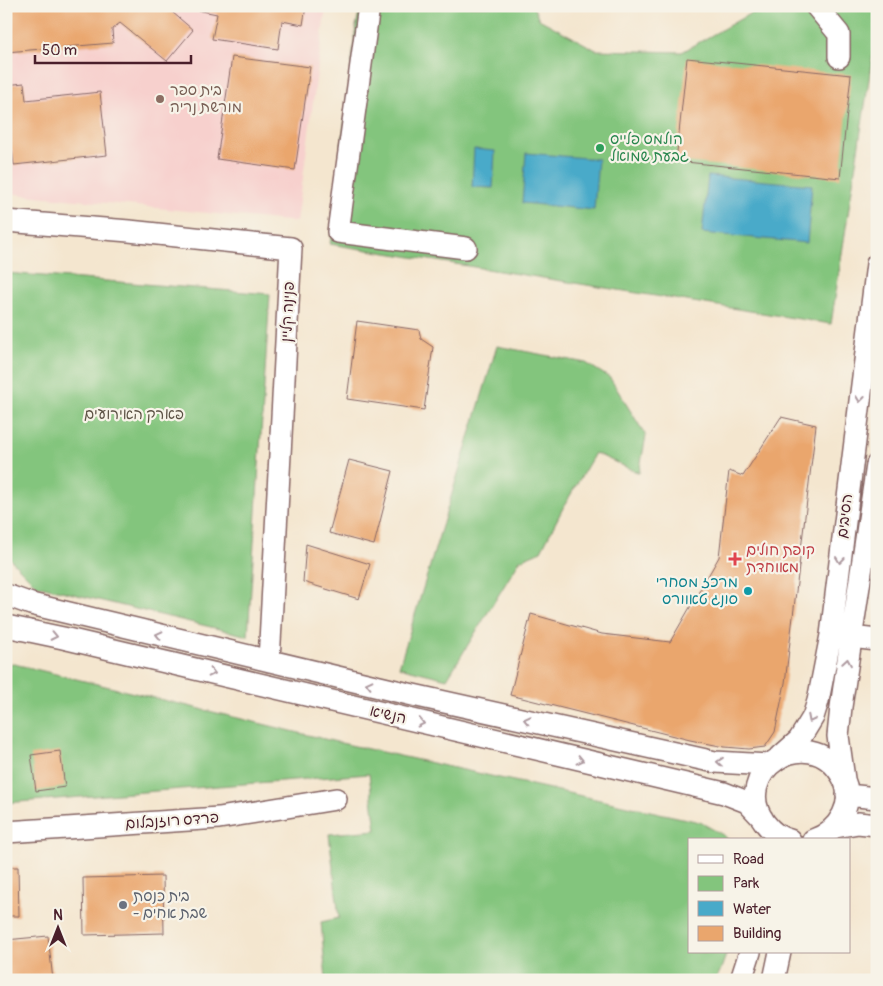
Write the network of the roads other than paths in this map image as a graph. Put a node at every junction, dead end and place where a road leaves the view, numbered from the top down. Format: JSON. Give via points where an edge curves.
{"nodes":[{"id":1,"x":369,"y":6,"type":"edge"},
{"id":2,"x":828,"y":11,"type":"edge"},
{"id":3,"x":838,"y":57,"type":"dead end"},
{"id":4,"x":6,"y":221,"type":"edge"},
{"id":5,"x":466,"y":248,"type":"dead end"},
{"id":6,"x":877,"y":264,"type":"edge"},
{"id":7,"x":870,"y":366,"type":"edge"},
{"id":8,"x":877,"y":465,"type":"edge"},
{"id":9,"x":6,"y":595,"type":"edge"},
{"id":10,"x":6,"y":626,"type":"edge"},
{"id":11,"x":851,"y":637,"type":"junction"},
{"id":12,"x":877,"y":640,"type":"edge"},
{"id":13,"x":269,"y":661,"type":"junction"},
{"id":14,"x":775,"y":760,"type":"junction"},
{"id":15,"x":846,"y":787,"type":"junction"},
{"id":16,"x":336,"y":798,"type":"dead end"},
{"id":17,"x":877,"y":798,"type":"edge"},
{"id":18,"x":877,"y":825,"type":"edge"},
{"id":19,"x":765,"y":827,"type":"edge"},
{"id":20,"x":6,"y":832,"type":"edge"},
{"id":21,"x":823,"y":836,"type":"edge"},
{"id":22,"x":786,"y":838,"type":"edge"},
{"id":23,"x":749,"y":954,"type":"edge"},
{"id":24,"x":780,"y":954,"type":"edge"},
{"id":25,"x":741,"y":980,"type":"edge"},
{"id":26,"x":774,"y":980,"type":"edge"}],
"edges":[{"from":1,"to":5,"type":"street","via":[[338,232]]},
{"from":2,"to":3,"type":"street","via":[[838,34]]},
{"from":4,"to":13,"type":"street","name":"פנינה קליין","via":[[291,248]]},
{"from":6,"to":7,"type":"street","name":"הסיבים"},
{"from":7,"to":14,"type":"street","name":"הסיבים","one_way":true,"via":[[818,701],[813,717],[799,740]]},
{"from":8,"to":11,"type":"street","name":"הסיבים"},
{"from":13,"to":9,"type":"street","name":"הנשיא","one_way":true,"via":[[31,604]]},
{"from":10,"to":19,"type":"street","name":"הנשיא","one_way":true,"via":[[724,793],[746,802]]},
{"from":11,"to":12,"type":"street"},
{"from":15,"to":11,"type":"street","name":"הסיבים","one_way":true,"via":[[838,736]]},
{"from":14,"to":13,"type":"street","name":"הנשיא","one_way":true,"via":[[715,762]]},
{"from":14,"to":15,"type":"street","name":"הנשיא","via":[[796,751],[825,757],[836,766]]},
{"from":14,"to":19,"type":"street","via":[[761,777],[757,790],[757,804]]},
{"from":15,"to":17,"type":"street"},
{"from":15,"to":21,"type":"street","via":[[846,806],[842,817]]},
{"from":16,"to":20,"type":"street","name":"פרדס רוזנבלום","via":[[220,818]]},
{"from":18,"to":21,"type":"street","via":[[858,824]]},
{"from":19,"to":22,"type":"street","name":"הנשיא"},
{"from":23,"to":25,"type":"street"},
{"from":24,"to":26,"type":"street"}]}
